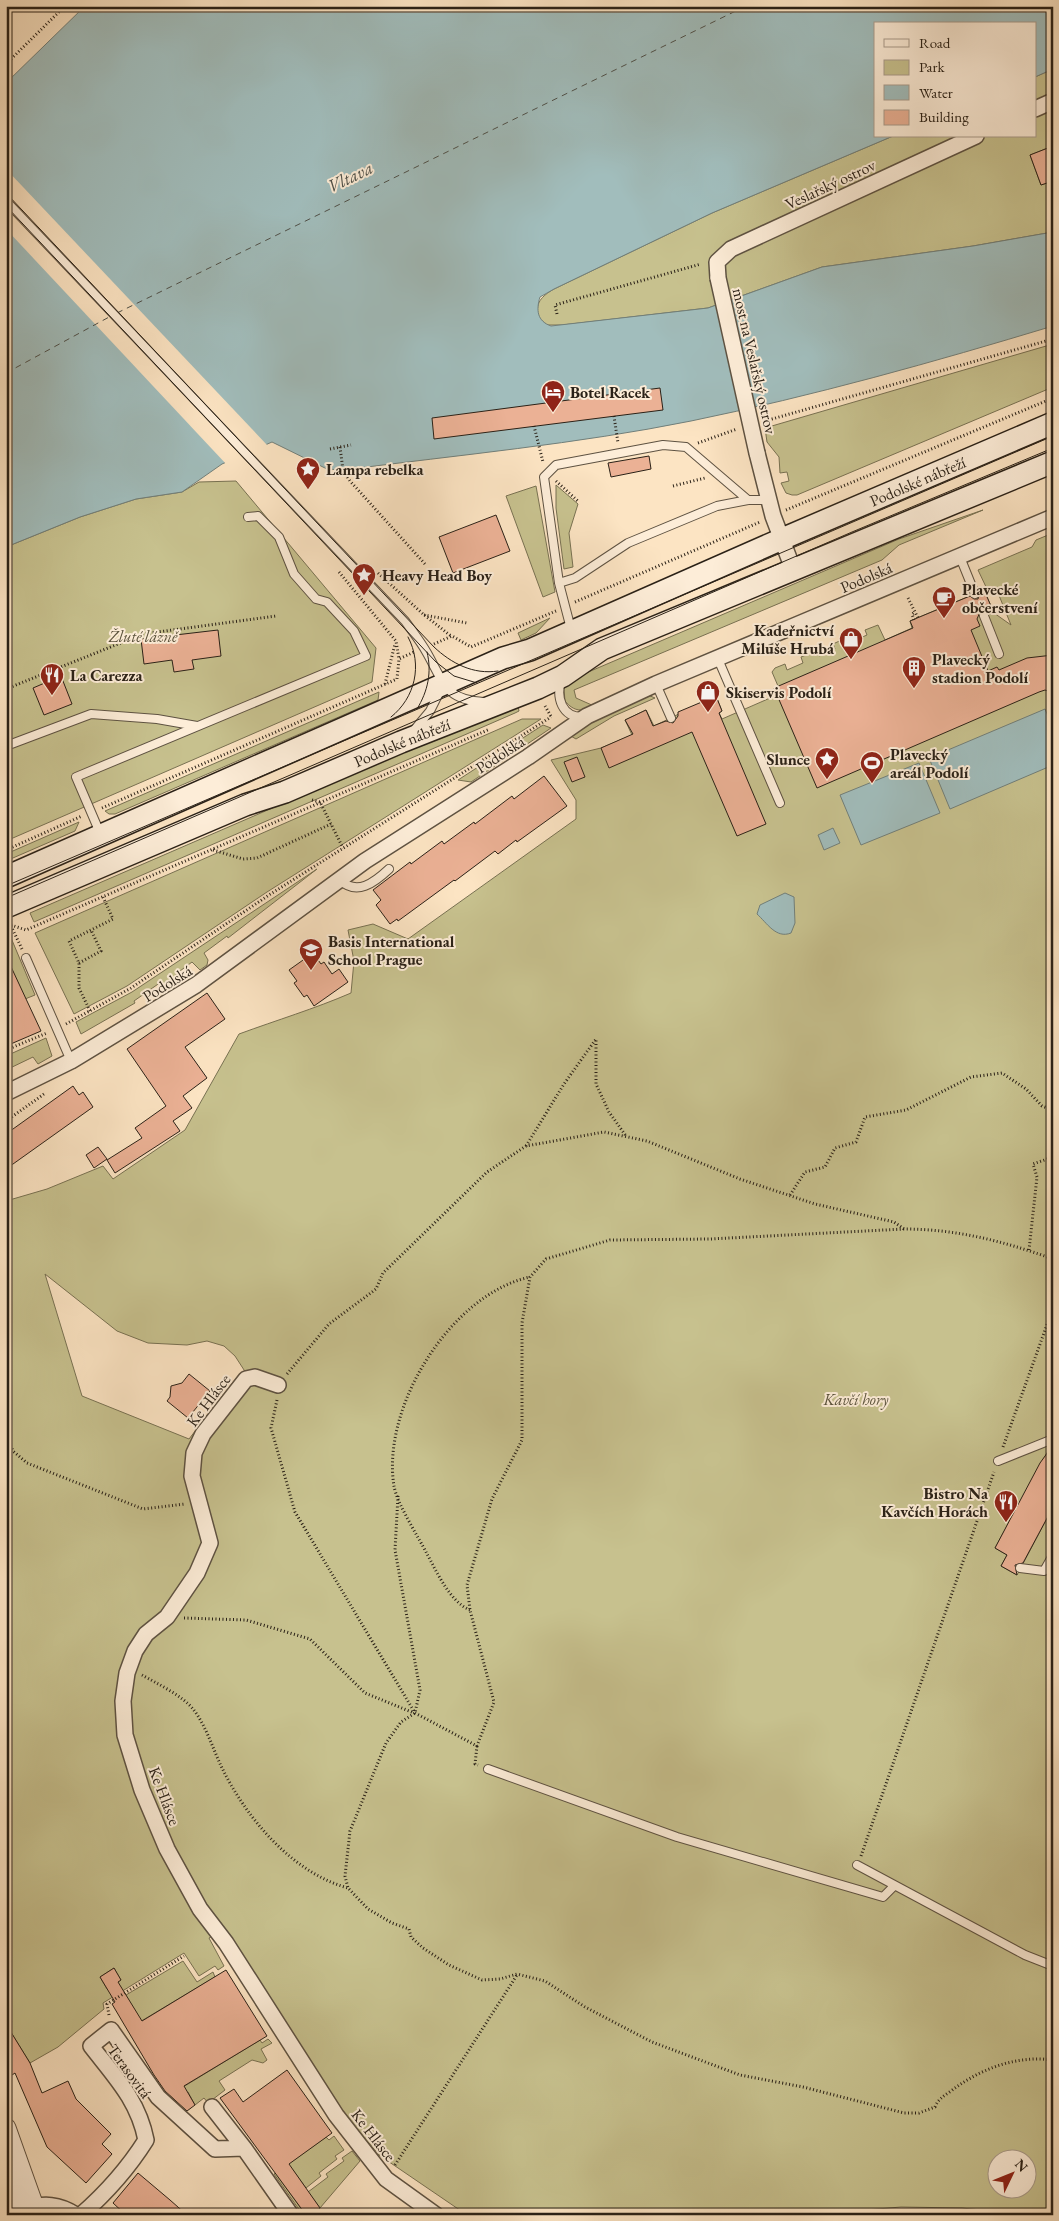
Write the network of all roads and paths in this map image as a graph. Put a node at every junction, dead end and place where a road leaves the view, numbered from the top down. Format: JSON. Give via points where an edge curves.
{"nodes":[{"id":1,"x":65,"y":6,"type":"edge"},
{"id":2,"x":6,"y":64,"type":"edge"},
{"id":3,"x":1053,"y":101,"type":"edge"},
{"id":4,"x":1036,"y":109,"type":"edge"},
{"id":5,"x":972,"y":138,"type":"edge"},
{"id":6,"x":6,"y":200,"type":"edge"},
{"id":7,"x":717,"y":262,"type":"junction"},
{"id":8,"x":557,"y":314,"type":"dead end"},
{"id":9,"x":1053,"y":338,"type":"edge"},
{"id":10,"x":1053,"y":398,"type":"edge"},
{"id":11,"x":614,"y":416,"type":"dead end"},
{"id":12,"x":757,"y":424,"type":"dead end"},
{"id":13,"x":1053,"y":424,"type":"edge"},
{"id":14,"x":534,"y":426,"type":"dead end"},
{"id":15,"x":738,"y":429,"type":"dead end"},
{"id":16,"x":617,"y":436,"type":"dead end"},
{"id":17,"x":351,"y":445,"type":"dead end"},
{"id":18,"x":340,"y":447,"type":"junction"},
{"id":19,"x":686,"y":447,"type":"junction"},
{"id":20,"x":330,"y":449,"type":"dead end"},
{"id":21,"x":538,"y":450,"type":"dead end"},
{"id":22,"x":1053,"y":462,"type":"edge"},
{"id":23,"x":1053,"y":472,"type":"edge"},
{"id":24,"x":1028,"y":473,"type":"junction"},
{"id":25,"x":718,"y":474,"type":"junction"},
{"id":26,"x":557,"y":481,"type":"dead end"},
{"id":27,"x":673,"y":486,"type":"dead end"},
{"id":28,"x":748,"y":500,"type":"junction"},
{"id":29,"x":769,"y":500,"type":"junction"},
{"id":30,"x":580,"y":502,"type":"dead end"},
{"id":31,"x":774,"y":515,"type":"junction"},
{"id":32,"x":248,"y":517,"type":"dead end"},
{"id":33,"x":1053,"y":517,"type":"edge"},
{"id":34,"x":782,"y":539,"type":"junction"},
{"id":35,"x":960,"y":557,"type":"junction"},
{"id":36,"x":425,"y":564,"type":"dead end"},
{"id":37,"x":372,"y":568,"type":"dead end"},
{"id":38,"x":793,"y":569,"type":"junction"},
{"id":39,"x":340,"y":572,"type":"dead end"},
{"id":40,"x":559,"y":583,"type":"junction"},
{"id":41,"x":975,"y":594,"type":"dead end"},
{"id":42,"x":908,"y":598,"type":"dead end"},
{"id":43,"x":573,"y":604,"type":"dead end"},
{"id":44,"x":553,"y":612,"type":"dead end"},
{"id":45,"x":423,"y":614,"type":"junction"},
{"id":46,"x":276,"y":616,"type":"dead end"},
{"id":47,"x":984,"y":616,"type":"dead end"},
{"id":48,"x":916,"y":619,"type":"dead end"},
{"id":49,"x":467,"y":623,"type":"dead end"},
{"id":50,"x":572,"y":632,"type":"junction"},
{"id":51,"x":452,"y":636,"type":"dead end"},
{"id":52,"x":396,"y":641,"type":"junction"},
{"id":53,"x":472,"y":647,"type":"dead end"},
{"id":54,"x":999,"y":654,"type":"dead end"},
{"id":55,"x":399,"y":659,"type":"dead end"},
{"id":56,"x":718,"y":659,"type":"junction"},
{"id":57,"x":563,"y":676,"type":"junction"},
{"id":58,"x":397,"y":679,"type":"dead end"},
{"id":59,"x":385,"y":684,"type":"junction"},
{"id":60,"x":656,"y":684,"type":"junction"},
{"id":61,"x":443,"y":685,"type":"junction"},
{"id":62,"x":6,"y":689,"type":"edge"},
{"id":63,"x":498,"y":702,"type":"junction"},
{"id":64,"x":553,"y":702,"type":"dead end"},
{"id":65,"x":545,"y":706,"type":"junction"},
{"id":66,"x":538,"y":708,"type":"dead end"},
{"id":67,"x":587,"y":716,"type":"junction"},
{"id":68,"x":552,"y":717,"type":"junction"},
{"id":69,"x":670,"y":718,"type":"dead end"},
{"id":70,"x":556,"y":725,"type":"dead end"},
{"id":71,"x":199,"y":726,"type":"junction"},
{"id":72,"x":494,"y":728,"type":"dead end"},
{"id":73,"x":401,"y":742,"type":"junction"},
{"id":74,"x":6,"y":746,"type":"edge"},
{"id":75,"x":320,"y":802,"type":"junction"},
{"id":76,"x":780,"y":803,"type":"dead end"},
{"id":77,"x":91,"y":812,"type":"junction"},
{"id":78,"x":331,"y":824,"type":"junction"},
{"id":79,"x":101,"y":836,"type":"junction"},
{"id":80,"x":343,"y":848,"type":"junction"},
{"id":81,"x":6,"y":850,"type":"edge"},
{"id":82,"x":212,"y":850,"type":"junction"},
{"id":83,"x":389,"y":869,"type":"dead end"},
{"id":84,"x":6,"y":877,"type":"edge"},
{"id":85,"x":340,"y":880,"type":"junction"},
{"id":86,"x":103,"y":897,"type":"junction"},
{"id":87,"x":8,"y":916,"type":"edge"},
{"id":88,"x":6,"y":927,"type":"edge"},
{"id":89,"x":91,"y":930,"type":"junction"},
{"id":90,"x":26,"y":958,"type":"joint"},
{"id":91,"x":79,"y":963,"type":"junction"},
{"id":92,"x":90,"y":1011,"type":"junction"},
{"id":93,"x":57,"y":1028,"type":"junction"},
{"id":94,"x":6,"y":1050,"type":"edge"},
{"id":95,"x":72,"y":1061,"type":"junction"},
{"id":96,"x":7,"y":1093,"type":"edge"},
{"id":97,"x":1053,"y":1110,"type":"edge"},
{"id":98,"x":626,"y":1137,"type":"junction"},
{"id":99,"x":526,"y":1146,"type":"junction"},
{"id":100,"x":1053,"y":1157,"type":"edge"},
{"id":101,"x":790,"y":1195,"type":"junction"},
{"id":102,"x":904,"y":1229,"type":"junction"},
{"id":103,"x":1029,"y":1250,"type":"junction"},
{"id":104,"x":1053,"y":1259,"type":"edge"},
{"id":105,"x":530,"y":1277,"type":"junction"},
{"id":106,"x":1053,"y":1308,"type":"edge"},
{"id":107,"x":278,"y":1385,"type":"junction"},
{"id":108,"x":6,"y":1436,"type":"edge"},
{"id":109,"x":1053,"y":1439,"type":"edge"},
{"id":110,"x":998,"y":1461,"type":"junction"},
{"id":111,"x":398,"y":1496,"type":"junction"},
{"id":112,"x":199,"y":1502,"type":"junction"},
{"id":113,"x":1053,"y":1555,"type":"edge"},
{"id":114,"x":1020,"y":1568,"type":"dead end"},
{"id":115,"x":470,"y":1610,"type":"junction"},
{"id":116,"x":167,"y":1617,"type":"junction"},
{"id":117,"x":129,"y":1667,"type":"junction"},
{"id":118,"x":415,"y":1713,"type":"junction"},
{"id":119,"x":488,"y":1769,"type":"dead end"},
{"id":120,"x":857,"y":1865,"type":"joint"},
{"id":121,"x":894,"y":1886,"type":"junction"},
{"id":122,"x":348,"y":1888,"type":"junction"},
{"id":123,"x":184,"y":1956,"type":"dead end"},
{"id":124,"x":1053,"y":1966,"type":"edge"},
{"id":125,"x":517,"y":1974,"type":"junction"},
{"id":126,"x":107,"y":2004,"type":"dead end"},
{"id":127,"x":1053,"y":2060,"type":"edge"},
{"id":128,"x":212,"y":2107,"type":"dead end"},
{"id":129,"x":6,"y":2128,"type":"edge"},
{"id":130,"x":244,"y":2148,"type":"junction"},
{"id":131,"x":6,"y":2178,"type":"edge"},
{"id":132,"x":386,"y":2178,"type":"junction"},
{"id":133,"x":28,"y":2212,"type":"edge"},
{"id":134,"x":76,"y":2215,"type":"edge"},
{"id":135,"x":81,"y":2215,"type":"edge"},
{"id":136,"x":291,"y":2215,"type":"edge"},
{"id":137,"x":436,"y":2215,"type":"edge"}],
"edges":[{"from":1,"to":2,"type":"path"},
{"from":3,"to":4,"type":"street"},
{"from":5,"to":7,"type":"street","name":"Veslařský ostrov","via":[[731,249]]},
{"from":6,"to":61,"type":"lane","via":[[416,636]]},
{"from":7,"to":8,"type":"path","via":[[555,305]]},
{"from":7,"to":29,"type":"street","name":"most na Veslařský ostrov","bridge":true},
{"from":9,"to":12,"type":"path"},
{"from":10,"to":31,"type":"path"},
{"from":11,"to":16,"type":"path"},
{"from":13,"to":34,"type":"main road","name":"Podolské nábřeží"},
{"from":14,"to":21,"type":"path"},
{"from":15,"to":19,"type":"path"},
{"from":17,"to":18,"type":"path"},
{"from":18,"to":20,"type":"path"},
{"from":18,"to":36,"type":"path","via":[[343,470],[350,481]]},
{"from":19,"to":25,"type":"lane"},
{"from":19,"to":40,"type":"lane","via":[[663,445],[551,468],[544,477]]},
{"from":22,"to":24,"type":"main road","name":"Podolské nábřeží"},
{"from":23,"to":24,"type":"lane"},
{"from":24,"to":38,"type":"main road","name":"Podolské nábřeží"},
{"from":25,"to":27,"type":"path"},
{"from":25,"to":28,"type":"lane"},
{"from":26,"to":30,"type":"path"},
{"from":28,"to":29,"type":"lane"},
{"from":28,"to":40,"type":"lane","via":[[717,506],[628,542],[576,578]]},
{"from":29,"to":31,"type":"street","name":"most na Veslařský ostrov"},
{"from":31,"to":34,"type":"street"},
{"from":31,"to":43,"type":"path"},
{"from":32,"to":71,"type":"lane","via":[[258,516],[279,536],[294,574],[316,599],[327,602],[354,631],[366,656]]},
{"from":33,"to":35,"type":"street","name":"Podolská"},
{"from":34,"to":38,"type":"street"},
{"from":34,"to":50,"type":"main road","name":"Podolské nábřeží"},
{"from":35,"to":41,"type":"lane"},
{"from":35,"to":56,"type":"street","name":"Podolská"},
{"from":37,"to":45,"type":"path"},
{"from":38,"to":57,"type":"main road","name":"Podolské nábřeží","via":[[602,649]]},
{"from":39,"to":52,"type":"path"},
{"from":40,"to":50,"type":"lane"},
{"from":42,"to":48,"type":"path"},
{"from":44,"to":53,"type":"path"},
{"from":45,"to":49,"type":"path"},
{"from":45,"to":51,"type":"path"},
{"from":46,"to":62,"type":"path","via":[[143,634]]},
{"from":47,"to":54,"type":"lane"},
{"from":50,"to":61,"type":"main road","name":"Podolské nábřeží"},
{"from":52,"to":55,"type":"path"},
{"from":52,"to":59,"type":"path"},
{"from":56,"to":60,"type":"street","name":"Podolská"},
{"from":56,"to":76,"type":"lane"},
{"from":57,"to":63,"type":"main road","name":"Podolské nábřeží"},
{"from":57,"to":67,"type":"lane","via":[[558,695],[561,704],[575,717]]},
{"from":58,"to":59,"type":"path"},
{"from":59,"to":77,"type":"path"},
{"from":60,"to":67,"type":"street","name":"Podolská"},
{"from":60,"to":69,"type":"lane"},
{"from":61,"to":63,"type":"lane","via":[[472,702]]},
{"from":61,"to":73,"type":"lane","via":[[430,711]]},
{"from":61,"to":79,"type":"main road","name":"Podolské nábřeží"},
{"from":63,"to":73,"type":"main road","name":"Podolské nábřeží"},
{"from":64,"to":65,"type":"path"},
{"from":65,"to":66,"type":"path"},
{"from":65,"to":68,"type":"path"},
{"from":67,"to":85,"type":"street","name":"Podolská"},
{"from":68,"to":70,"type":"path"},
{"from":68,"to":80,"type":"path"},
{"from":71,"to":74,"type":"lane","via":[[91,714]]},
{"from":71,"to":77,"type":"lane","via":[[76,777]]},
{"from":72,"to":75,"type":"path"},
{"from":73,"to":87,"type":"main road","name":"Podolské nábřeží","via":[[285,792],[245,805]]},
{"from":75,"to":78,"type":"path"},
{"from":75,"to":82,"type":"path"},
{"from":77,"to":79,"type":"lane"},
{"from":77,"to":81,"type":"path"},
{"from":78,"to":80,"type":"path"},
{"from":78,"to":82,"type":"path","via":[[257,858],[243,859]]},
{"from":79,"to":84,"type":"main road","name":"Podolské nábřeží"},
{"from":80,"to":92,"type":"path","via":[[131,988]]},
{"from":82,"to":86,"type":"path"},
{"from":83,"to":85,"type":"lane","via":[[372,884],[358,888],[347,886]]},
{"from":85,"to":95,"type":"street","name":"Podolská","via":[[196,985]]},
{"from":86,"to":87,"type":"path","via":[[26,930]]},
{"from":86,"to":89,"type":"path","via":[[113,919]]},
{"from":87,"to":88,"type":"path"},
{"from":87,"to":90,"type":"path"},
{"from":89,"to":91,"type":"path","via":[[101,951]]},
{"from":89,"to":91,"type":"path","via":[[69,941]]},
{"from":90,"to":93,"type":"lane"},
{"from":91,"to":92,"type":"path","via":[[79,988]]},
{"from":92,"to":93,"type":"path"},
{"from":93,"to":94,"type":"path"},
{"from":93,"to":95,"type":"lane"},
{"from":95,"to":96,"type":"street","name":"Podolská"},
{"from":97,"to":101,"type":"path","via":[[1042,1106],[1026,1089],[1002,1073],[971,1077],[906,1110],[866,1117],[856,1142],[835,1148],[825,1168],[805,1172]]},
{"from":98,"to":99,"type":"path","via":[[604,1132]]},
{"from":98,"to":99,"type":"path","via":[[596,1084],[596,1039]]},
{"from":98,"to":101,"type":"path","via":[[646,1141],[740,1179]]},
{"from":99,"to":107,"type":"path","via":[[487,1172],[383,1273],[376,1289],[329,1324]]},
{"from":100,"to":103,"type":"path","via":[[1033,1164],[1037,1178]]},
{"from":101,"to":102,"type":"path","via":[[894,1222]]},
{"from":102,"to":103,"type":"path","via":[[934,1229],[974,1235]]},
{"from":102,"to":105,"type":"path","via":[[710,1239],[610,1240],[546,1259]]},
{"from":103,"to":104,"type":"path"},
{"from":105,"to":111,"type":"path","via":[[516,1280],[490,1295],[460,1319],[436,1346],[407,1396],[397,1425],[393,1468],[394,1488]]},
{"from":105,"to":115,"type":"path","via":[[522,1323],[522,1440],[492,1499],[470,1571]]},
{"from":106,"to":110,"type":"path"},
{"from":107,"to":112,"type":"street","name":"Ke Hlásce","via":[[255,1377],[246,1378],[203,1434],[192,1462]]},
{"from":107,"to":118,"type":"path","via":[[271,1428],[295,1512]]},
{"from":108,"to":112,"type":"path","via":[[13,1451],[28,1462],[143,1509]]},
{"from":109,"to":110,"type":"lane"},
{"from":110,"to":120,"type":"path"},
{"from":111,"to":115,"type":"path","via":[[434,1566],[458,1603]]},
{"from":111,"to":118,"type":"path","via":[[395,1550],[420,1690]]},
{"from":112,"to":116,"type":"street","name":"Ke Hlásce","via":[[209,1550],[197,1574]]},
{"from":113,"to":114,"type":"lane","via":[[1044,1571]]},
{"from":115,"to":118,"type":"path","via":[[494,1702],[477,1746]]},
{"from":116,"to":117,"type":"street","name":"Ke Hlásce","via":[[146,1634]]},
{"from":116,"to":118,"type":"path","via":[[246,1620],[310,1639],[365,1693]]},
{"from":117,"to":122,"type":"path","via":[[192,1707],[233,1789],[254,1818],[287,1853],[315,1875]]},
{"from":117,"to":132,"type":"street","name":"Ke Hlásce","via":[[124,1685],[125,1735],[148,1806],[167,1849],[200,1909],[226,1942],[336,2115]]},
{"from":118,"to":122,"type":"path","via":[[400,1722],[386,1743],[350,1831],[345,1876]]},
{"from":119,"to":121,"type":"lane","via":[[677,1837],[833,1883],[883,1897]]},
{"from":120,"to":121,"type":"lane"},
{"from":121,"to":124,"type":"lane","via":[[1025,1955]]},
{"from":122,"to":125,"type":"path","via":[[368,1910],[408,1929],[423,1948],[448,1965],[482,1980]]},
{"from":123,"to":126,"type":"path"},
{"from":125,"to":127,"type":"path","via":[[545,1981],[585,2007],[652,2042],[701,2061],[740,2075],[803,2087],[904,2113],[929,2111],[936,2107],[938,2100],[965,2081],[998,2065],[1037,2058]]},
{"from":125,"to":132,"type":"path"},
{"from":128,"to":130,"type":"street"},
{"from":129,"to":133,"type":"street"},
{"from":130,"to":135,"type":"street","name":"Terasovitá","via":[[215,2149],[176,2116],[158,2097],[110,2030],[90,2046],[130,2096],[142,2120],[146,2140]]},
{"from":130,"to":136,"type":"street"},
{"from":131,"to":133,"type":"street"},
{"from":132,"to":137,"type":"street","name":"Ke Hlásce"},
{"from":133,"to":134,"type":"street","via":[[56,2206]]}]}
